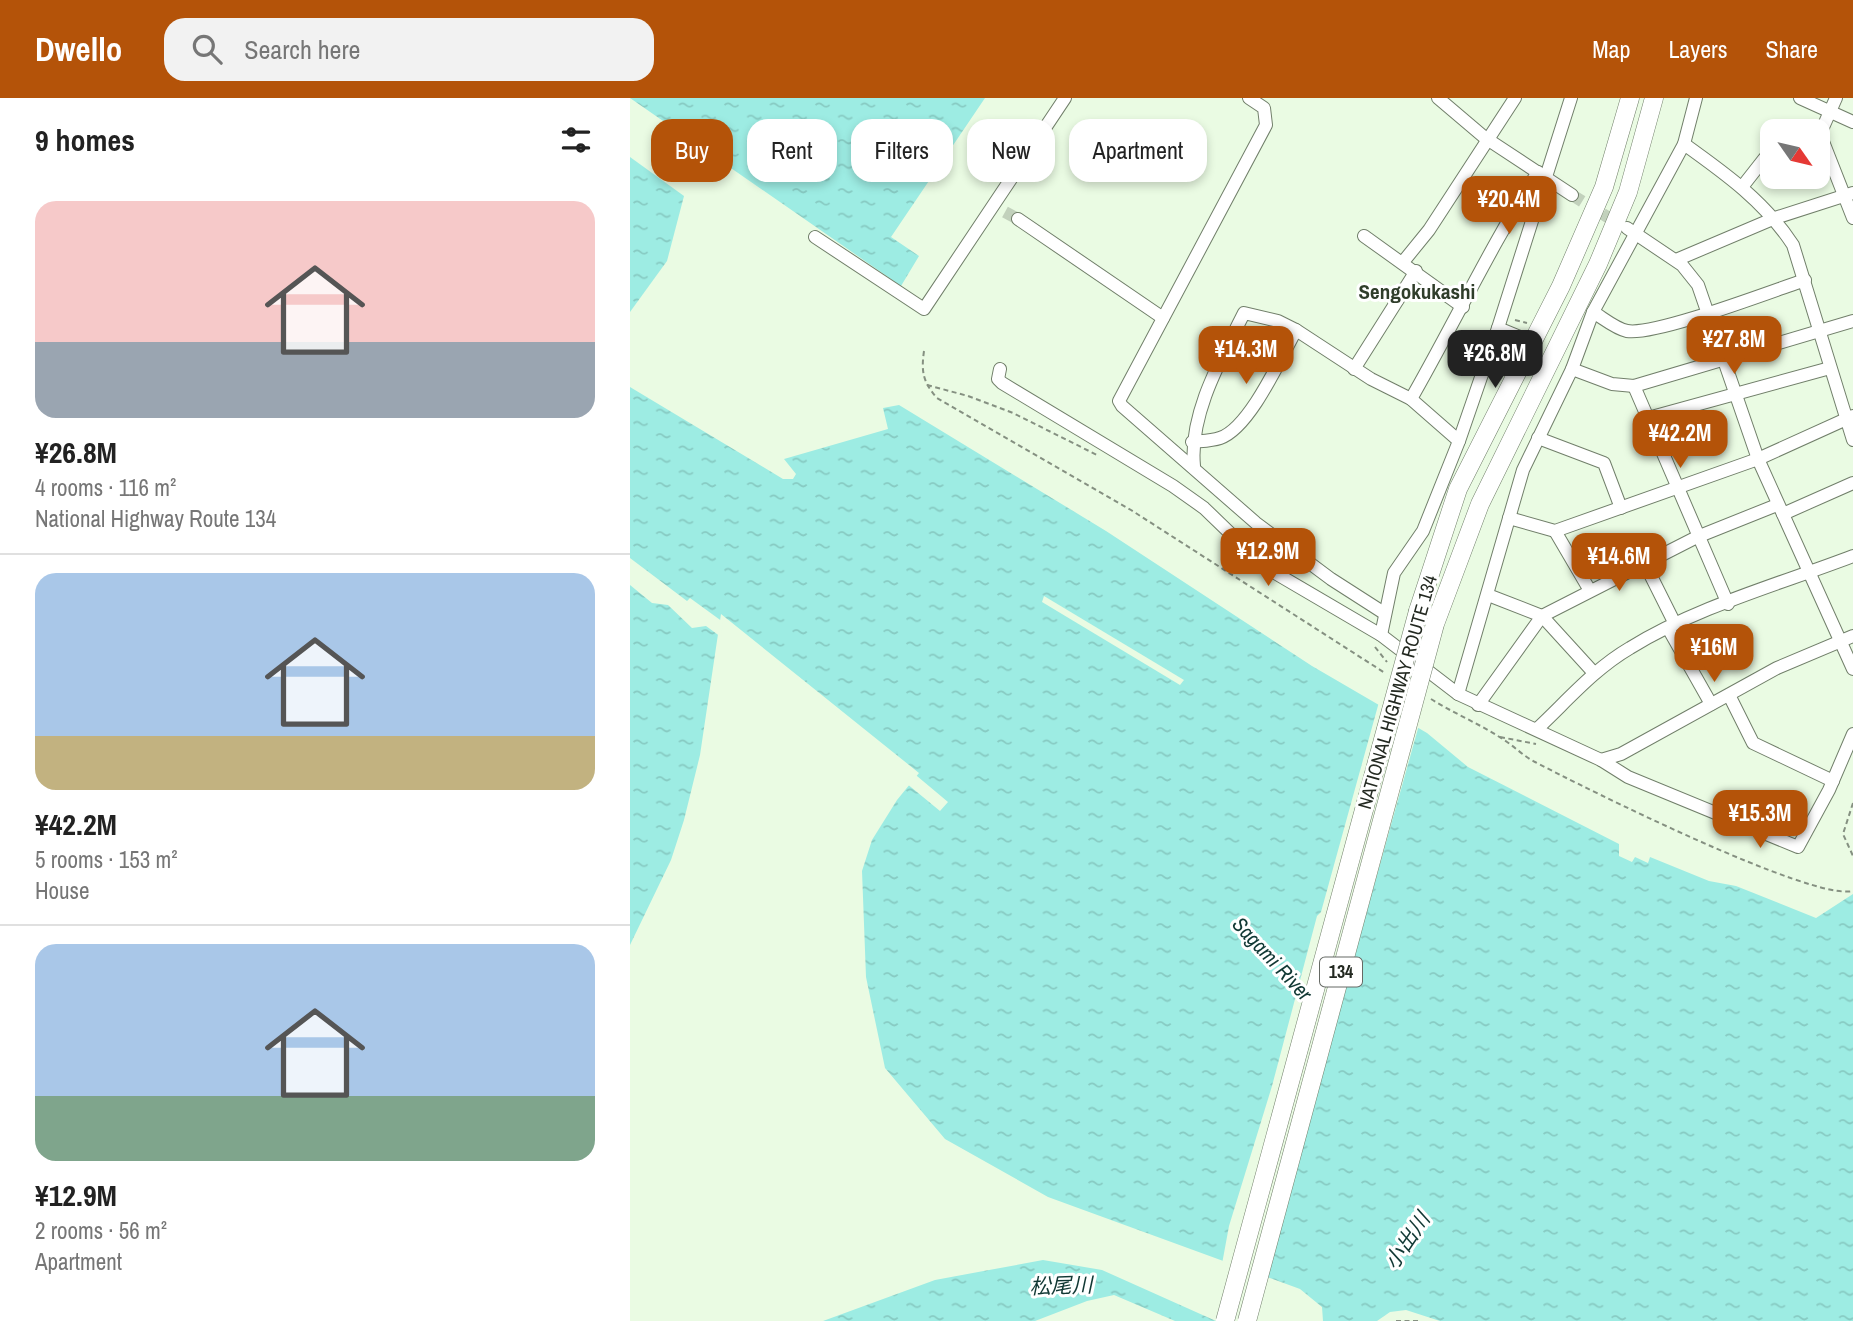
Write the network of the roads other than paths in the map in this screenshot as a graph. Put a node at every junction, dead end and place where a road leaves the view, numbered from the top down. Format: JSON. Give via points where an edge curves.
{"nodes":[{"id":1,"x":1065,"y":98,"type":"edge"},
{"id":2,"x":1249,"y":98,"type":"edge"},
{"id":3,"x":1438,"y":98,"type":"edge"},
{"id":4,"x":1515,"y":98,"type":"edge"},
{"id":5,"x":1571,"y":98,"type":"edge"},
{"id":6,"x":1630,"y":98,"type":"edge"},
{"id":7,"x":1654,"y":98,"type":"edge"},
{"id":8,"x":1696,"y":98,"type":"edge"},
{"id":9,"x":1800,"y":98,"type":"edge"},
{"id":10,"x":1836,"y":98,"type":"edge"},
{"id":11,"x":1830,"y":112,"type":"junction"},
{"id":12,"x":1826,"y":119,"type":"edge"},
{"id":13,"x":1853,"y":122,"type":"edge"},
{"id":14,"x":1489,"y":140,"type":"junction"},
{"id":15,"x":1684,"y":144,"type":"junction"},
{"id":16,"x":1830,"y":155,"type":"edge"},
{"id":17,"x":1760,"y":164,"type":"edge"},
{"id":18,"x":1541,"y":174,"type":"junction"},
{"id":19,"x":1742,"y":187,"type":"junction"},
{"id":20,"x":1850,"y":193,"type":"edge"},
{"id":21,"x":1572,"y":195,"type":"tunnel mouth"},
{"id":22,"x":994,"y":205,"type":"junction"},
{"id":23,"x":1006,"y":212,"type":"tunnel mouth"},
{"id":24,"x":1775,"y":218,"type":"junction"},
{"id":25,"x":1853,"y":218,"type":"edge"},
{"id":26,"x":1018,"y":219,"type":"tunnel mouth"},
{"id":27,"x":1632,"y":232,"type":"junction"},
{"id":28,"x":1364,"y":236,"type":"dead end"},
{"id":29,"x":815,"y":237,"type":"dead end"},
{"id":30,"x":1676,"y":260,"type":"junction"},
{"id":31,"x":1403,"y":262,"type":"junction"},
{"id":32,"x":1416,"y":271,"type":"junction"},
{"id":33,"x":1805,"y":280,"type":"junction"},
{"id":34,"x":1463,"y":307,"type":"junction"},
{"id":35,"x":1593,"y":313,"type":"junction"},
{"id":36,"x":1707,"y":313,"type":"junction"},
{"id":37,"x":1163,"y":318,"type":"junction"},
{"id":38,"x":1853,"y":321,"type":"edge"},
{"id":39,"x":1498,"y":328,"type":"junction"},
{"id":40,"x":1296,"y":330,"type":"junction"},
{"id":41,"x":1819,"y":331,"type":"junction"},
{"id":42,"x":1532,"y":342,"type":"junction"},
{"id":43,"x":1722,"y":358,"type":"junction"},
{"id":44,"x":1000,"y":369,"type":"dead end"},
{"id":45,"x":1354,"y":369,"type":"junction"},
{"id":46,"x":1572,"y":369,"type":"junction"},
{"id":47,"x":1829,"y":369,"type":"junction"},
{"id":48,"x":1634,"y":386,"type":"junction"},
{"id":49,"x":1735,"y":393,"type":"junction"},
{"id":50,"x":1411,"y":399,"type":"junction"},
{"id":51,"x":1850,"y":417,"type":"edge"},
{"id":52,"x":1648,"y":418,"type":"junction"},
{"id":53,"x":1538,"y":438,"type":"junction"},
{"id":54,"x":1853,"y":440,"type":"edge"},
{"id":55,"x":1459,"y":441,"type":"junction"},
{"id":56,"x":1192,"y":442,"type":"junction"},
{"id":57,"x":1758,"y":459,"type":"junction"},
{"id":58,"x":1194,"y":466,"type":"junction"},
{"id":59,"x":1853,"y":483,"type":"edge"},
{"id":60,"x":1677,"y":489,"type":"junction"},
{"id":61,"x":1621,"y":508,"type":"junction"},
{"id":62,"x":1780,"y":510,"type":"junction"},
{"id":63,"x":1509,"y":518,"type":"junction"},
{"id":64,"x":1555,"y":531,"type":"junction"},
{"id":65,"x":1697,"y":537,"type":"junction"},
{"id":66,"x":1853,"y":556,"type":"edge"},
{"id":67,"x":1644,"y":562,"type":"junction"},
{"id":68,"x":1319,"y":569,"type":"junction"},
{"id":69,"x":1809,"y":573,"type":"junction"},
{"id":70,"x":1588,"y":589,"type":"junction"},
{"id":71,"x":1308,"y":593,"type":"junction"},
{"id":72,"x":1488,"y":595,"type":"junction"},
{"id":73,"x":1728,"y":604,"type":"junction"},
{"id":74,"x":1384,"y":613,"type":"junction"},
{"id":75,"x":1542,"y":616,"type":"junction"},
{"id":76,"x":1671,"y":626,"type":"junction"},
{"id":77,"x":1381,"y":635,"type":"junction"},
{"id":78,"x":1853,"y":636,"type":"edge"},
{"id":79,"x":1839,"y":642,"type":"junction"},
{"id":80,"x":1853,"y":669,"type":"edge"},
{"id":81,"x":1594,"y":673,"type":"junction"},
{"id":82,"x":1458,"y":694,"type":"junction"},
{"id":83,"x":1730,"y":695,"type":"junction"},
{"id":84,"x":1711,"y":704,"type":"junction"},
{"id":85,"x":1478,"y":705,"type":"junction"},
{"id":86,"x":1537,"y":729,"type":"junction"},
{"id":87,"x":1853,"y":734,"type":"edge"},
{"id":88,"x":1601,"y":760,"type":"junction"},
{"id":89,"x":1833,"y":781,"type":"junction"},
{"id":90,"x":1225,"y":1321,"type":"edge"},
{"id":91,"x":1247,"y":1321,"type":"edge"}],
"edges":[{"from":1,"to":22,"type":"street"},
{"from":2,"to":37,"type":"street","via":[[1264,108],[1266,125]]},
{"from":3,"to":14,"type":"street"},
{"from":4,"to":14,"type":"street"},
{"from":5,"to":18,"type":"street"},
{"from":6,"to":42,"type":"highway","name":"NATIONAL HIGHWAY ROUTE 134","number":"134","via":[[1604,187]]},
{"from":7,"to":91,"type":"highway","name":"NATIONAL HIGHWAY ROUTE 134","number":"134","bridge":true,"via":[[1623,204],[1480,504],[1436,624]]},
{"from":8,"to":15,"type":"street"},
{"from":9,"to":11,"type":"street"},
{"from":10,"to":11,"type":"street"},
{"from":11,"to":12,"type":"street"},
{"from":11,"to":13,"type":"street"},
{"from":14,"to":18,"type":"street"},
{"from":14,"to":31,"type":"street"},
{"from":15,"to":19,"type":"street"},
{"from":15,"to":27,"type":"street"},
{"from":16,"to":20,"type":"street"},
{"from":17,"to":19,"type":"street"},
{"from":18,"to":21,"type":"street"},
{"from":18,"to":34,"type":"street","via":[[1503,225]]},
{"from":18,"to":39,"type":"street"},
{"from":19,"to":24,"type":"street"},
{"from":20,"to":24,"type":"street"},
{"from":20,"to":25,"type":"street"},
{"from":22,"to":23,"type":"street"},
{"from":22,"to":29,"type":"street","via":[[924,309]]},
{"from":24,"to":30,"type":"street"},
{"from":24,"to":33,"type":"street","via":[[1793,245]]},
{"from":26,"to":37,"type":"street"},
{"from":27,"to":30,"type":"street"},
{"from":27,"to":35,"type":"street"},
{"from":28,"to":31,"type":"street"},
{"from":30,"to":36,"type":"street","via":[[1698,285]]},
{"from":31,"to":32,"type":"street"},
{"from":32,"to":34,"type":"street"},
{"from":32,"to":45,"type":"street"},
{"from":33,"to":36,"type":"street"},
{"from":33,"to":41,"type":"street"},
{"from":34,"to":50,"type":"street"},
{"from":35,"to":36,"type":"street","via":[[1625,331]]},
{"from":35,"to":46,"type":"street"},
{"from":36,"to":43,"type":"street"},
{"from":37,"to":58,"type":"street","via":[[1119,401]]},
{"from":38,"to":41,"type":"street"},
{"from":39,"to":42,"type":"street"},
{"from":39,"to":55,"type":"street"},
{"from":40,"to":45,"type":"street"},
{"from":40,"to":56,"type":"street","via":[[1239,424],[1221,438]]},
{"from":40,"to":56,"type":"street","via":[[1244,313],[1222,358]]},
{"from":41,"to":43,"type":"street"},
{"from":41,"to":47,"type":"street"},
{"from":42,"to":90,"type":"highway","name":"NATIONAL HIGHWAY ROUTE 134","number":"134","bridge":true,"via":[[1458,489],[1418,611]]},
{"from":43,"to":48,"type":"street"},
{"from":43,"to":49,"type":"street"},
{"from":44,"to":71,"type":"street","via":[[1002,383],[1204,508],[1265,567]]},
{"from":45,"to":50,"type":"street"},
{"from":46,"to":48,"type":"street","via":[[1612,384]]},
{"from":46,"to":53,"type":"street"},
{"from":47,"to":49,"type":"street"},
{"from":47,"to":51,"type":"street"},
{"from":48,"to":52,"type":"street"},
{"from":49,"to":52,"type":"street"},
{"from":49,"to":57,"type":"street"},
{"from":50,"to":55,"type":"street"},
{"from":51,"to":54,"type":"street"},
{"from":51,"to":57,"type":"street"},
{"from":52,"to":60,"type":"street"},
{"from":53,"to":61,"type":"street","via":[[1604,463]]},
{"from":53,"to":63,"type":"street"},
{"from":55,"to":74,"type":"street","via":[[1423,531],[1394,573]]},
{"from":56,"to":58,"type":"street"},
{"from":57,"to":60,"type":"street"},
{"from":57,"to":62,"type":"street"},
{"from":58,"to":68,"type":"street","via":[[1256,523]]},
{"from":59,"to":62,"type":"street"},
{"from":60,"to":61,"type":"street"},
{"from":60,"to":65,"type":"street"},
{"from":61,"to":64,"type":"street"},
{"from":62,"to":65,"type":"street"},
{"from":62,"to":69,"type":"street"},
{"from":63,"to":64,"type":"street"},
{"from":63,"to":72,"type":"street"},
{"from":64,"to":70,"type":"street"},
{"from":65,"to":67,"type":"street"},
{"from":65,"to":73,"type":"street"},
{"from":66,"to":69,"type":"street"},
{"from":67,"to":70,"type":"street"},
{"from":67,"to":76,"type":"street"},
{"from":68,"to":71,"type":"street"},
{"from":68,"to":74,"type":"street"},
{"from":69,"to":73,"type":"street"},
{"from":69,"to":79,"type":"street"},
{"from":70,"to":75,"type":"street"},
{"from":71,"to":77,"type":"street"},
{"from":72,"to":75,"type":"street"},
{"from":72,"to":82,"type":"street"},
{"from":73,"to":76,"type":"street"},
{"from":74,"to":77,"type":"street"},
{"from":75,"to":81,"type":"street"},
{"from":75,"to":85,"type":"street"},
{"from":76,"to":81,"type":"street"},
{"from":76,"to":84,"type":"street"},
{"from":77,"to":82,"type":"street"},
{"from":78,"to":79,"type":"street"},
{"from":79,"to":80,"type":"street"},
{"from":79,"to":83,"type":"street","via":[[1777,668]]},
{"from":81,"to":86,"type":"street"},
{"from":82,"to":85,"type":"street"},
{"from":83,"to":84,"type":"street"},
{"from":83,"to":89,"type":"street","via":[[1754,743]]},
{"from":84,"to":88,"type":"street","via":[[1621,754]]},
{"from":85,"to":86,"type":"street"},
{"from":86,"to":88,"type":"street"},
{"from":87,"to":89,"type":"street"},
{"from":88,"to":89,"type":"street","via":[[1628,777],[1798,848]]}]}
